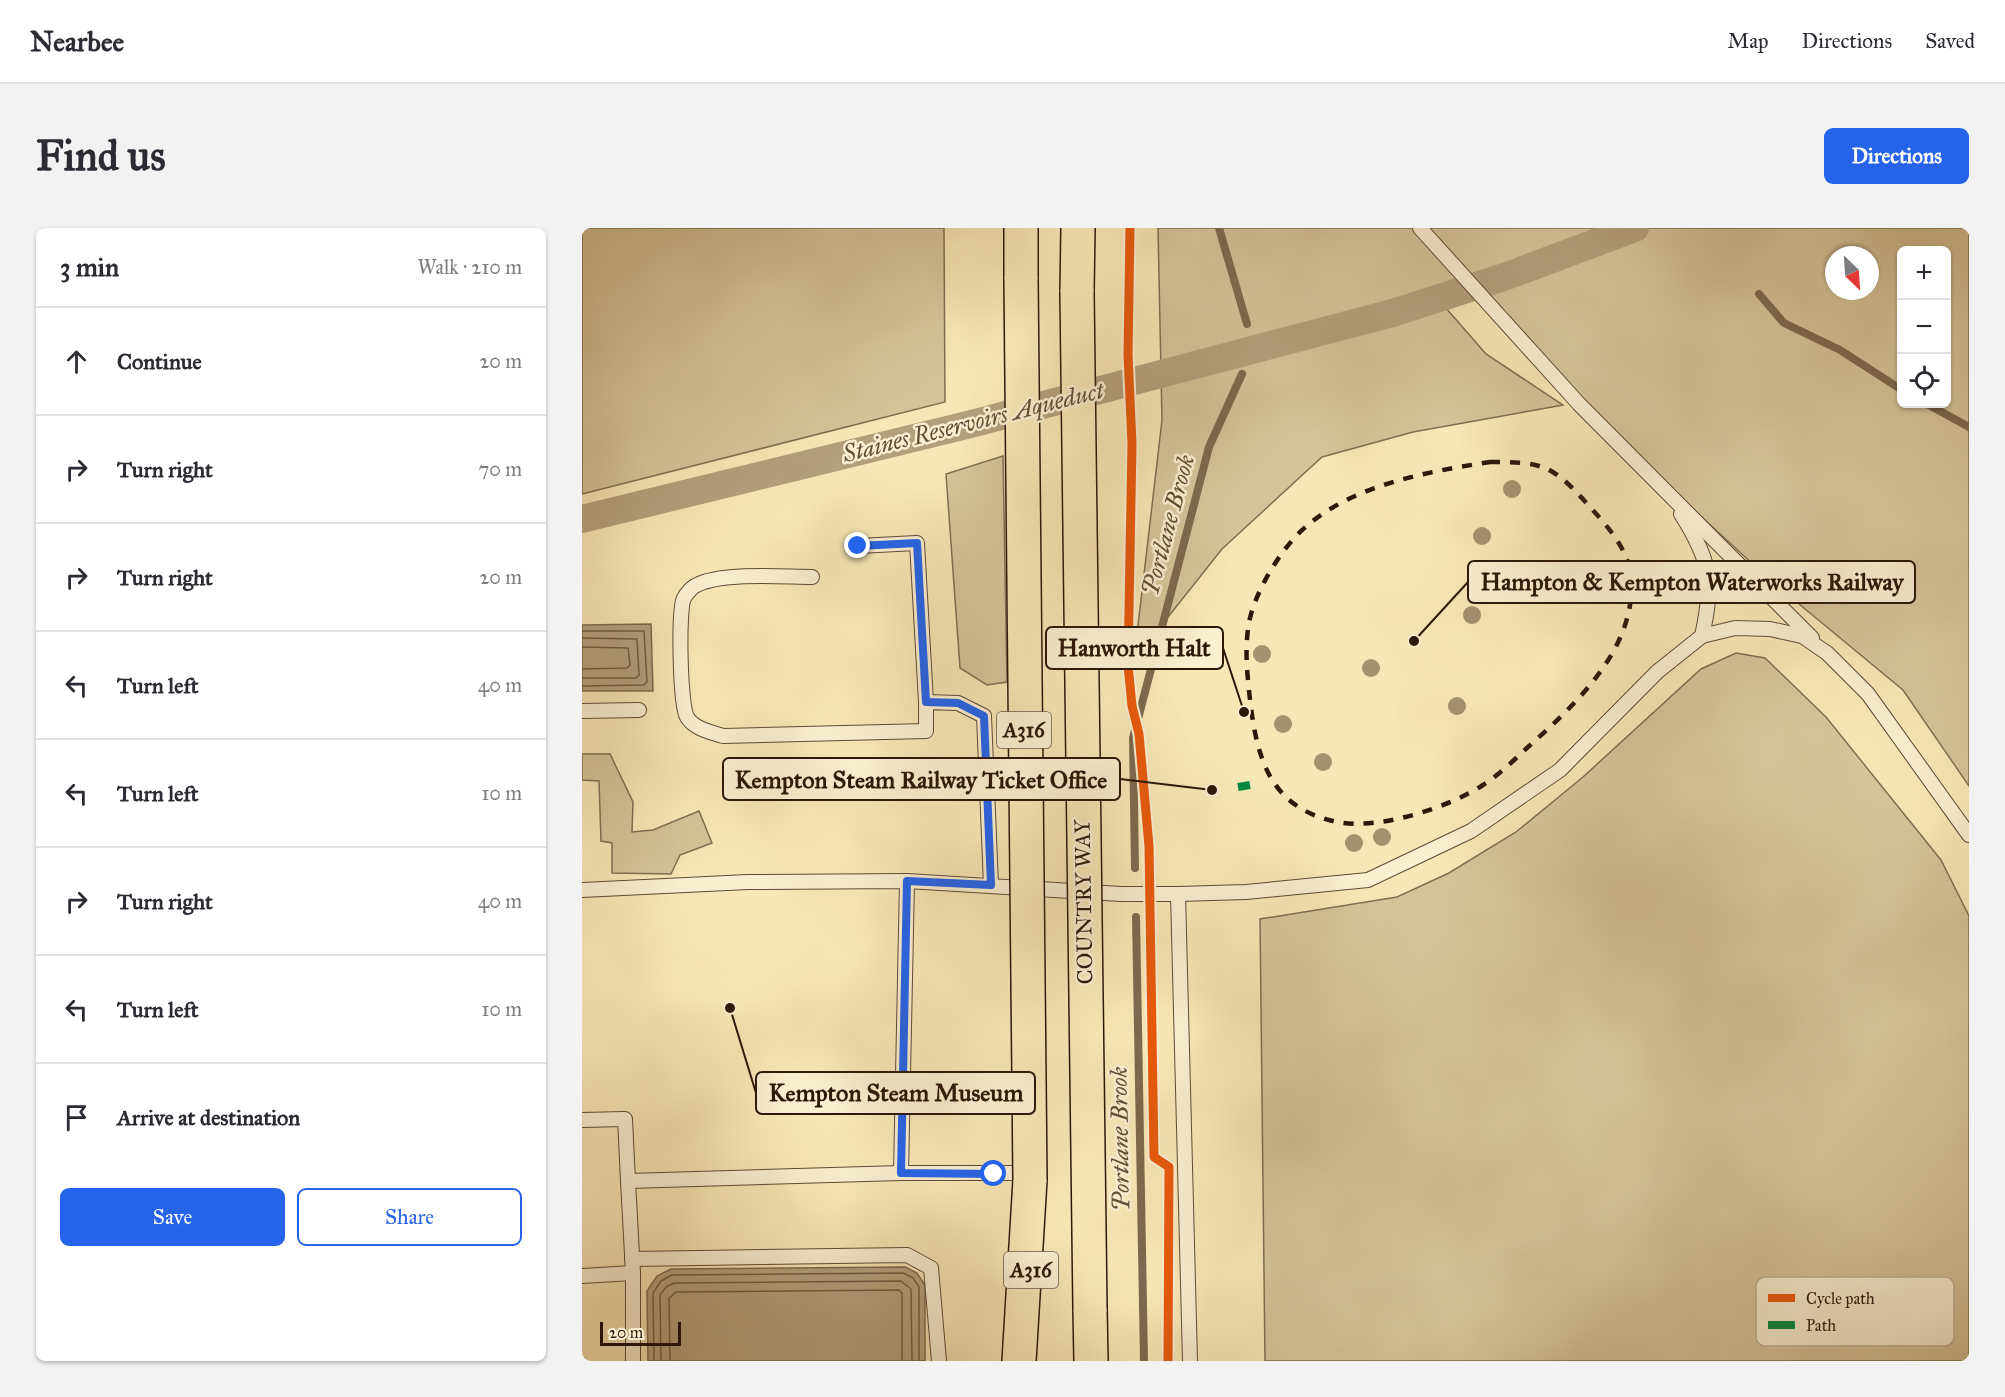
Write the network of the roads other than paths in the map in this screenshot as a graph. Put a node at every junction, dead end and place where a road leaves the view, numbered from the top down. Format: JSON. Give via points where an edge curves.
{"nodes":[{"id":1,"x":1021,"y":228,"type":"edge"},
{"id":2,"x":1078,"y":228,"type":"edge"},
{"id":3,"x":1420,"y":228,"type":"edge"},
{"id":4,"x":1667,"y":491,"type":"junction"},
{"id":5,"x":858,"y":546,"type":"dead end"},
{"id":6,"x":812,"y":577,"type":"dead end"},
{"id":7,"x":1702,"y":636,"type":"junction"},
{"id":8,"x":1827,"y":653,"type":"junction"},
{"id":9,"x":926,"y":702,"type":"junction"},
{"id":10,"x":639,"y":710,"type":"dead end"},
{"id":11,"x":582,"y":711,"type":"edge"},
{"id":12,"x":1969,"y":835,"type":"edge"},
{"id":13,"x":907,"y":881,"type":"junction"},
{"id":14,"x":991,"y":885,"type":"junction"},
{"id":15,"x":582,"y":890,"type":"edge"},
{"id":16,"x":1178,"y":894,"type":"junction"},
{"id":17,"x":582,"y":1120,"type":"edge"},
{"id":18,"x":901,"y":1173,"type":"junction"},
{"id":19,"x":1022,"y":1177,"type":"junction"},
{"id":20,"x":628,"y":1181,"type":"junction"},
{"id":21,"x":633,"y":1266,"type":"junction"},
{"id":22,"x":582,"y":1276,"type":"edge"},
{"id":23,"x":633,"y":1361,"type":"edge"},
{"id":24,"x":939,"y":1361,"type":"edge"},
{"id":25,"x":1019,"y":1361,"type":"edge"},
{"id":26,"x":1032,"y":1361,"type":"edge"},
{"id":27,"x":1091,"y":1361,"type":"edge"},
{"id":28,"x":1190,"y":1361,"type":"edge"}],
"edges":[{"from":1,"to":19,"type":"highway","number":"A316","bridge":true},
{"from":2,"to":27,"type":"highway","name":"COUNTRY WAY","number":"A316","bridge":true},
{"from":3,"to":4,"type":"lane","via":[[1579,404]]},
{"from":4,"to":7,"type":"lane","via":[[1696,537],[1708,565],[1710,600]]},
{"from":4,"to":8,"type":"lane"},
{"from":5,"to":9,"type":"lane","via":[[917,543]]},
{"from":6,"to":9,"type":"lane","via":[[738,576],[696,585],[684,598],[682,697],[691,722],[723,736],[926,731]]},
{"from":7,"to":8,"type":"lane","via":[[1735,628],[1770,629],[1802,636]]},
{"from":7,"to":16,"type":"lane","via":[[1657,672],[1560,770],[1471,831],[1368,880],[1246,892]]},
{"from":8,"to":12,"type":"lane","via":[[1868,694]]},
{"from":9,"to":14,"type":"lane","via":[[958,703],[984,716]]},
{"from":10,"to":11,"type":"lane"},
{"from":13,"to":14,"type":"lane"},
{"from":13,"to":15,"type":"lane","via":[[748,882]]},
{"from":13,"to":18,"type":"lane"},
{"from":14,"to":16,"type":"lane"},
{"from":16,"to":28,"type":"lane"},
{"from":17,"to":20,"type":"lane","via":[[625,1119]]},
{"from":18,"to":19,"type":"lane"},
{"from":18,"to":20,"type":"lane"},
{"from":19,"to":25,"type":"highway"},
{"from":19,"to":26,"type":"highway","number":"A316"},
{"from":20,"to":21,"type":"lane"},
{"from":21,"to":22,"type":"lane"},
{"from":21,"to":23,"type":"lane"},
{"from":21,"to":24,"type":"lane","via":[[907,1255],[931,1268]]}]}
